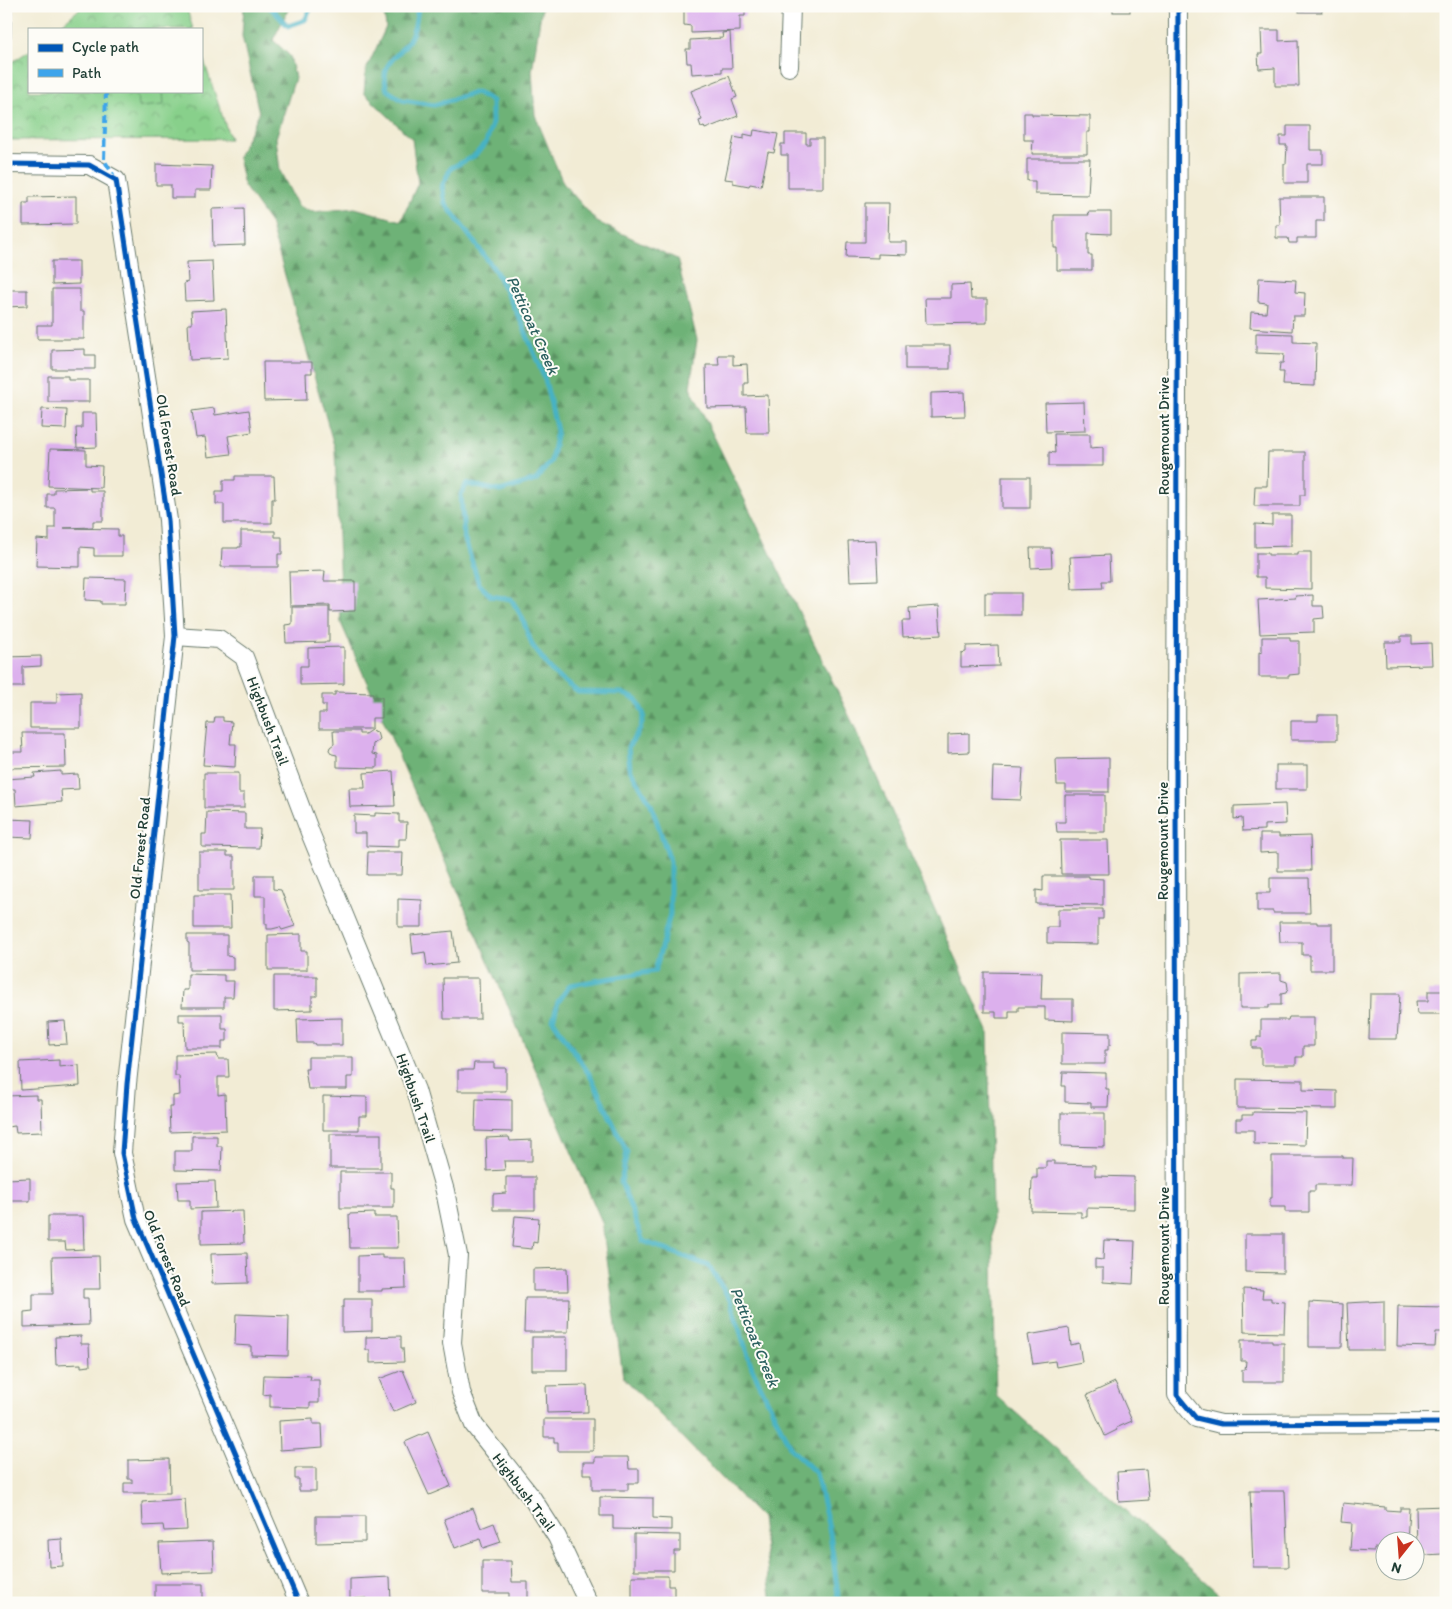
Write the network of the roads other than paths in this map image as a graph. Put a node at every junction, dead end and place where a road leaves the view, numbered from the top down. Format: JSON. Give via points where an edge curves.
{"nodes":[{"id":1,"x":7,"y":6,"type":"edge"},
{"id":2,"x":791,"y":6,"type":"edge"},
{"id":3,"x":1178,"y":6,"type":"edge"},
{"id":4,"x":6,"y":36,"type":"edge"},
{"id":5,"x":789,"y":67,"type":"dead end"},
{"id":6,"x":6,"y":164,"type":"edge"},
{"id":7,"x":175,"y":636,"type":"junction"},
{"id":8,"x":1446,"y":1423,"type":"edge"},
{"id":9,"x":299,"y":1603,"type":"edge"},
{"id":10,"x":588,"y":1603,"type":"edge"}],
"edges":[{"from":1,"to":4,"type":"lane"},
{"from":2,"to":5,"type":"street"},
{"from":3,"to":8,"type":"street","name":"Rougemount Drive","via":[[1176,1395],[1196,1418],[1221,1424]]},
{"from":6,"to":7,"type":"street","name":"Old Forest Road","via":[[89,165],[116,180],[168,520]]},
{"from":7,"to":9,"type":"street","name":"Old Forest Road","via":[[122,1153],[136,1219]]},
{"from":7,"to":10,"type":"street","name":"Highbush Trail","via":[[219,639],[244,657],[311,835],[416,1090],[445,1191],[458,1255],[452,1343],[461,1392],[474,1425],[532,1498],[557,1537]]}]}
